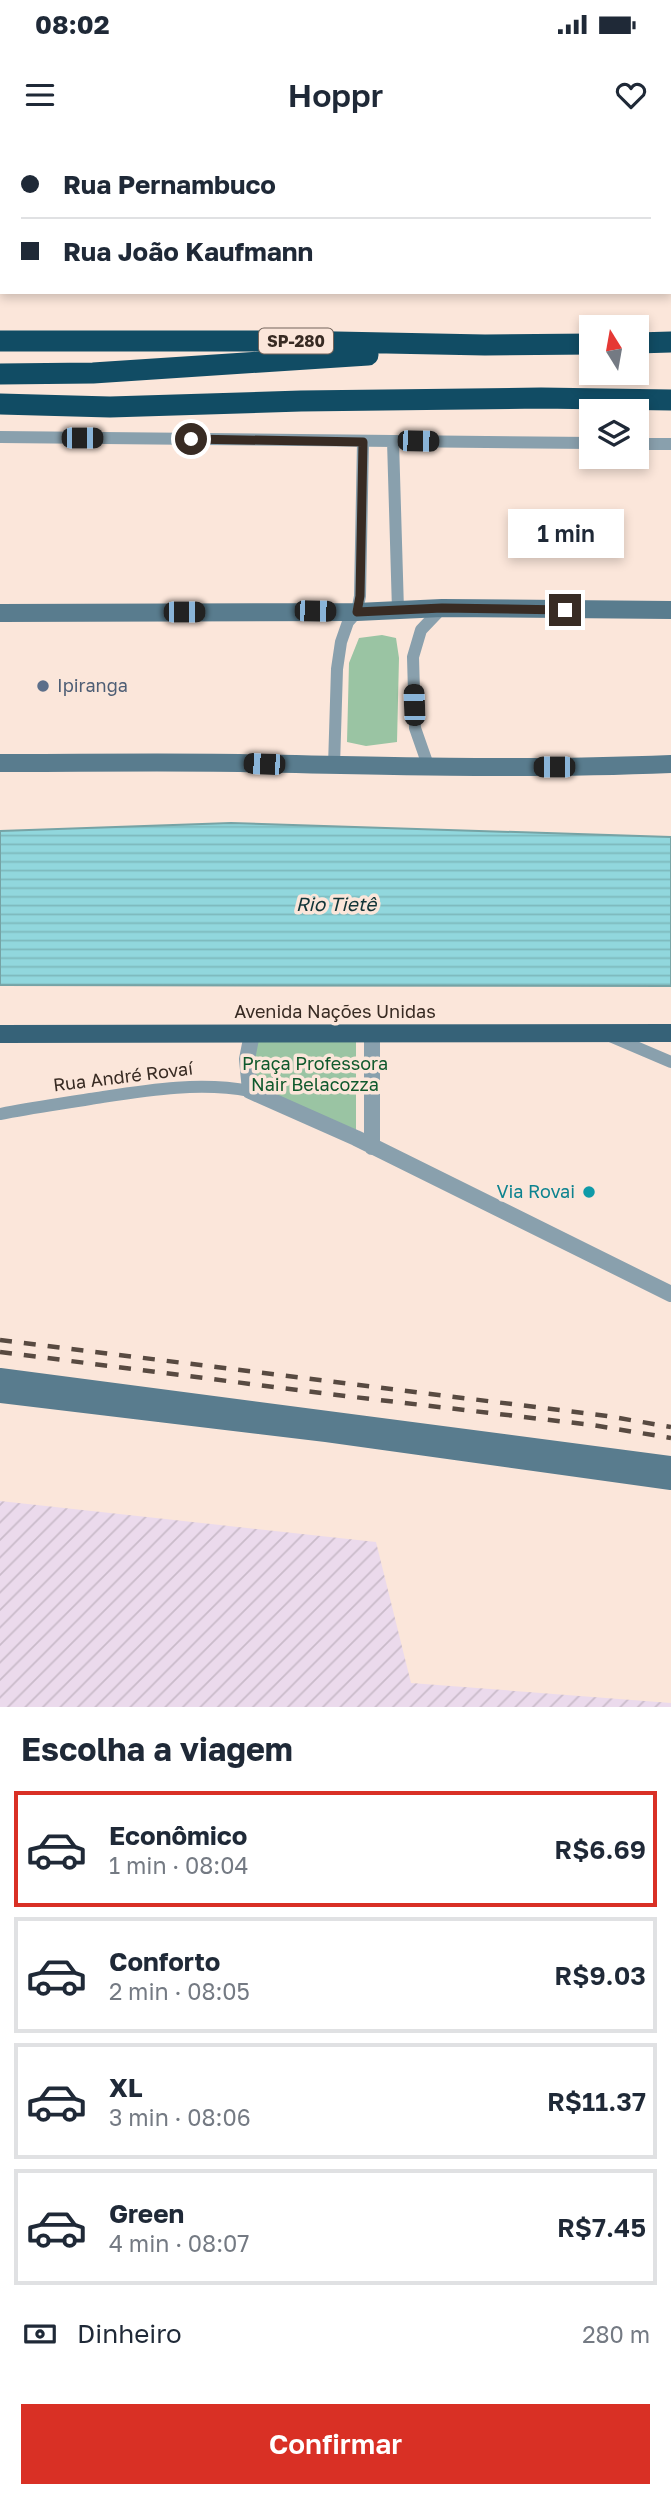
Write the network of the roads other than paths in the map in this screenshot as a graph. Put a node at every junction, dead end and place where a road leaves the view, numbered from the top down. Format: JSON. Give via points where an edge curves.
{"nodes":[{"id":1,"x":0,"y":341,"type":"edge"},
{"id":2,"x":671,"y":342,"type":"edge"},
{"id":3,"x":649,"y":343,"type":"edge"},
{"id":4,"x":579,"y":344,"type":"edge"},
{"id":5,"x":485,"y":345,"type":"junction"},
{"id":6,"x":0,"y":374,"type":"edge"},
{"id":7,"x":671,"y":400,"type":"edge"},
{"id":8,"x":0,"y":404,"type":"edge"},
{"id":9,"x":0,"y":437,"type":"edge"},
{"id":10,"x":393,"y":441,"type":"junction"},
{"id":11,"x":363,"y":442,"type":"junction"},
{"id":12,"x":579,"y":443,"type":"edge"},
{"id":13,"x":649,"y":444,"type":"edge"},
{"id":14,"x":671,"y":444,"type":"edge"},
{"id":15,"x":442,"y":608,"type":"junction"},
{"id":16,"x":398,"y":610,"type":"junction"},
{"id":17,"x":671,"y":610,"type":"edge"},
{"id":18,"x":357,"y":612,"type":"junction"},
{"id":19,"x":0,"y":613,"type":"edge"},
{"id":20,"x":0,"y":764,"type":"edge"},
{"id":21,"x":671,"y":764,"type":"edge"},
{"id":22,"x":334,"y":766,"type":"junction"},
{"id":23,"x":429,"y":768,"type":"junction"},
{"id":24,"x":372,"y":1033,"type":"junction"},
{"id":25,"x":671,"y":1033,"type":"edge"},
{"id":26,"x":0,"y":1034,"type":"edge"},
{"id":27,"x":252,"y":1034,"type":"junction"},
{"id":28,"x":604,"y":1034,"type":"junction"},
{"id":29,"x":671,"y":1062,"type":"edge"},
{"id":30,"x":250,"y":1091,"type":"junction"},
{"id":31,"x":0,"y":1114,"type":"edge"},
{"id":32,"x":372,"y":1147,"type":"junction"},
{"id":33,"x":671,"y":1294,"type":"edge"},
{"id":34,"x":0,"y":1377,"type":"edge"},
{"id":35,"x":0,"y":1394,"type":"edge"},
{"id":36,"x":671,"y":1465,"type":"edge"},
{"id":37,"x":671,"y":1481,"type":"edge"}],
"edges":[{"from":1,"to":5,"type":"highway","number":"SP-280"},
{"from":2,"to":3,"type":"highway"},
{"from":4,"to":5,"type":"highway","number":"SP-280"},
{"from":5,"to":6,"type":"highway","via":[[251,364]]},
{"from":7,"to":8,"type":"highway","via":[[354,400],[110,407]]},
{"from":9,"to":11,"type":"street"},
{"from":10,"to":11,"type":"street"},
{"from":10,"to":12,"type":"street"},
{"from":10,"to":16,"type":"street"},
{"from":11,"to":18,"type":"street"},
{"from":13,"to":14,"type":"street"},
{"from":15,"to":16,"type":"main road"},
{"from":15,"to":17,"type":"main road"},
{"from":15,"to":23,"type":"street","via":[[421,630],[413,657],[415,728]]},
{"from":16,"to":18,"type":"main road"},
{"from":18,"to":19,"type":"main road"},
{"from":18,"to":22,"type":"street","via":[[341,642]]},
{"from":20,"to":22,"type":"main road"},
{"from":21,"to":23,"type":"main road"},
{"from":22,"to":23,"type":"main road"},
{"from":24,"to":27,"type":"main road","name":"Avenida Nações Unidas"},
{"from":24,"to":28,"type":"main road","name":"Avenida Nações Unidas"},
{"from":24,"to":32,"type":"street"},
{"from":25,"to":28,"type":"main road","name":"Avenida Nações Unidas"},
{"from":26,"to":27,"type":"main road","name":"Avenida Nações Unidas"},
{"from":27,"to":30,"type":"street","via":[[247,1059]]},
{"from":28,"to":29,"type":"street"},
{"from":30,"to":31,"type":"street","name":"Rua André Rovaí","via":[[185,1087]]},
{"from":30,"to":32,"type":"street","name":"Rua André Rovaí"},
{"from":32,"to":33,"type":"street","name":"Rua André Rovaí"},
{"from":34,"to":36,"type":"main road"},
{"from":35,"to":37,"type":"main road"}]}
